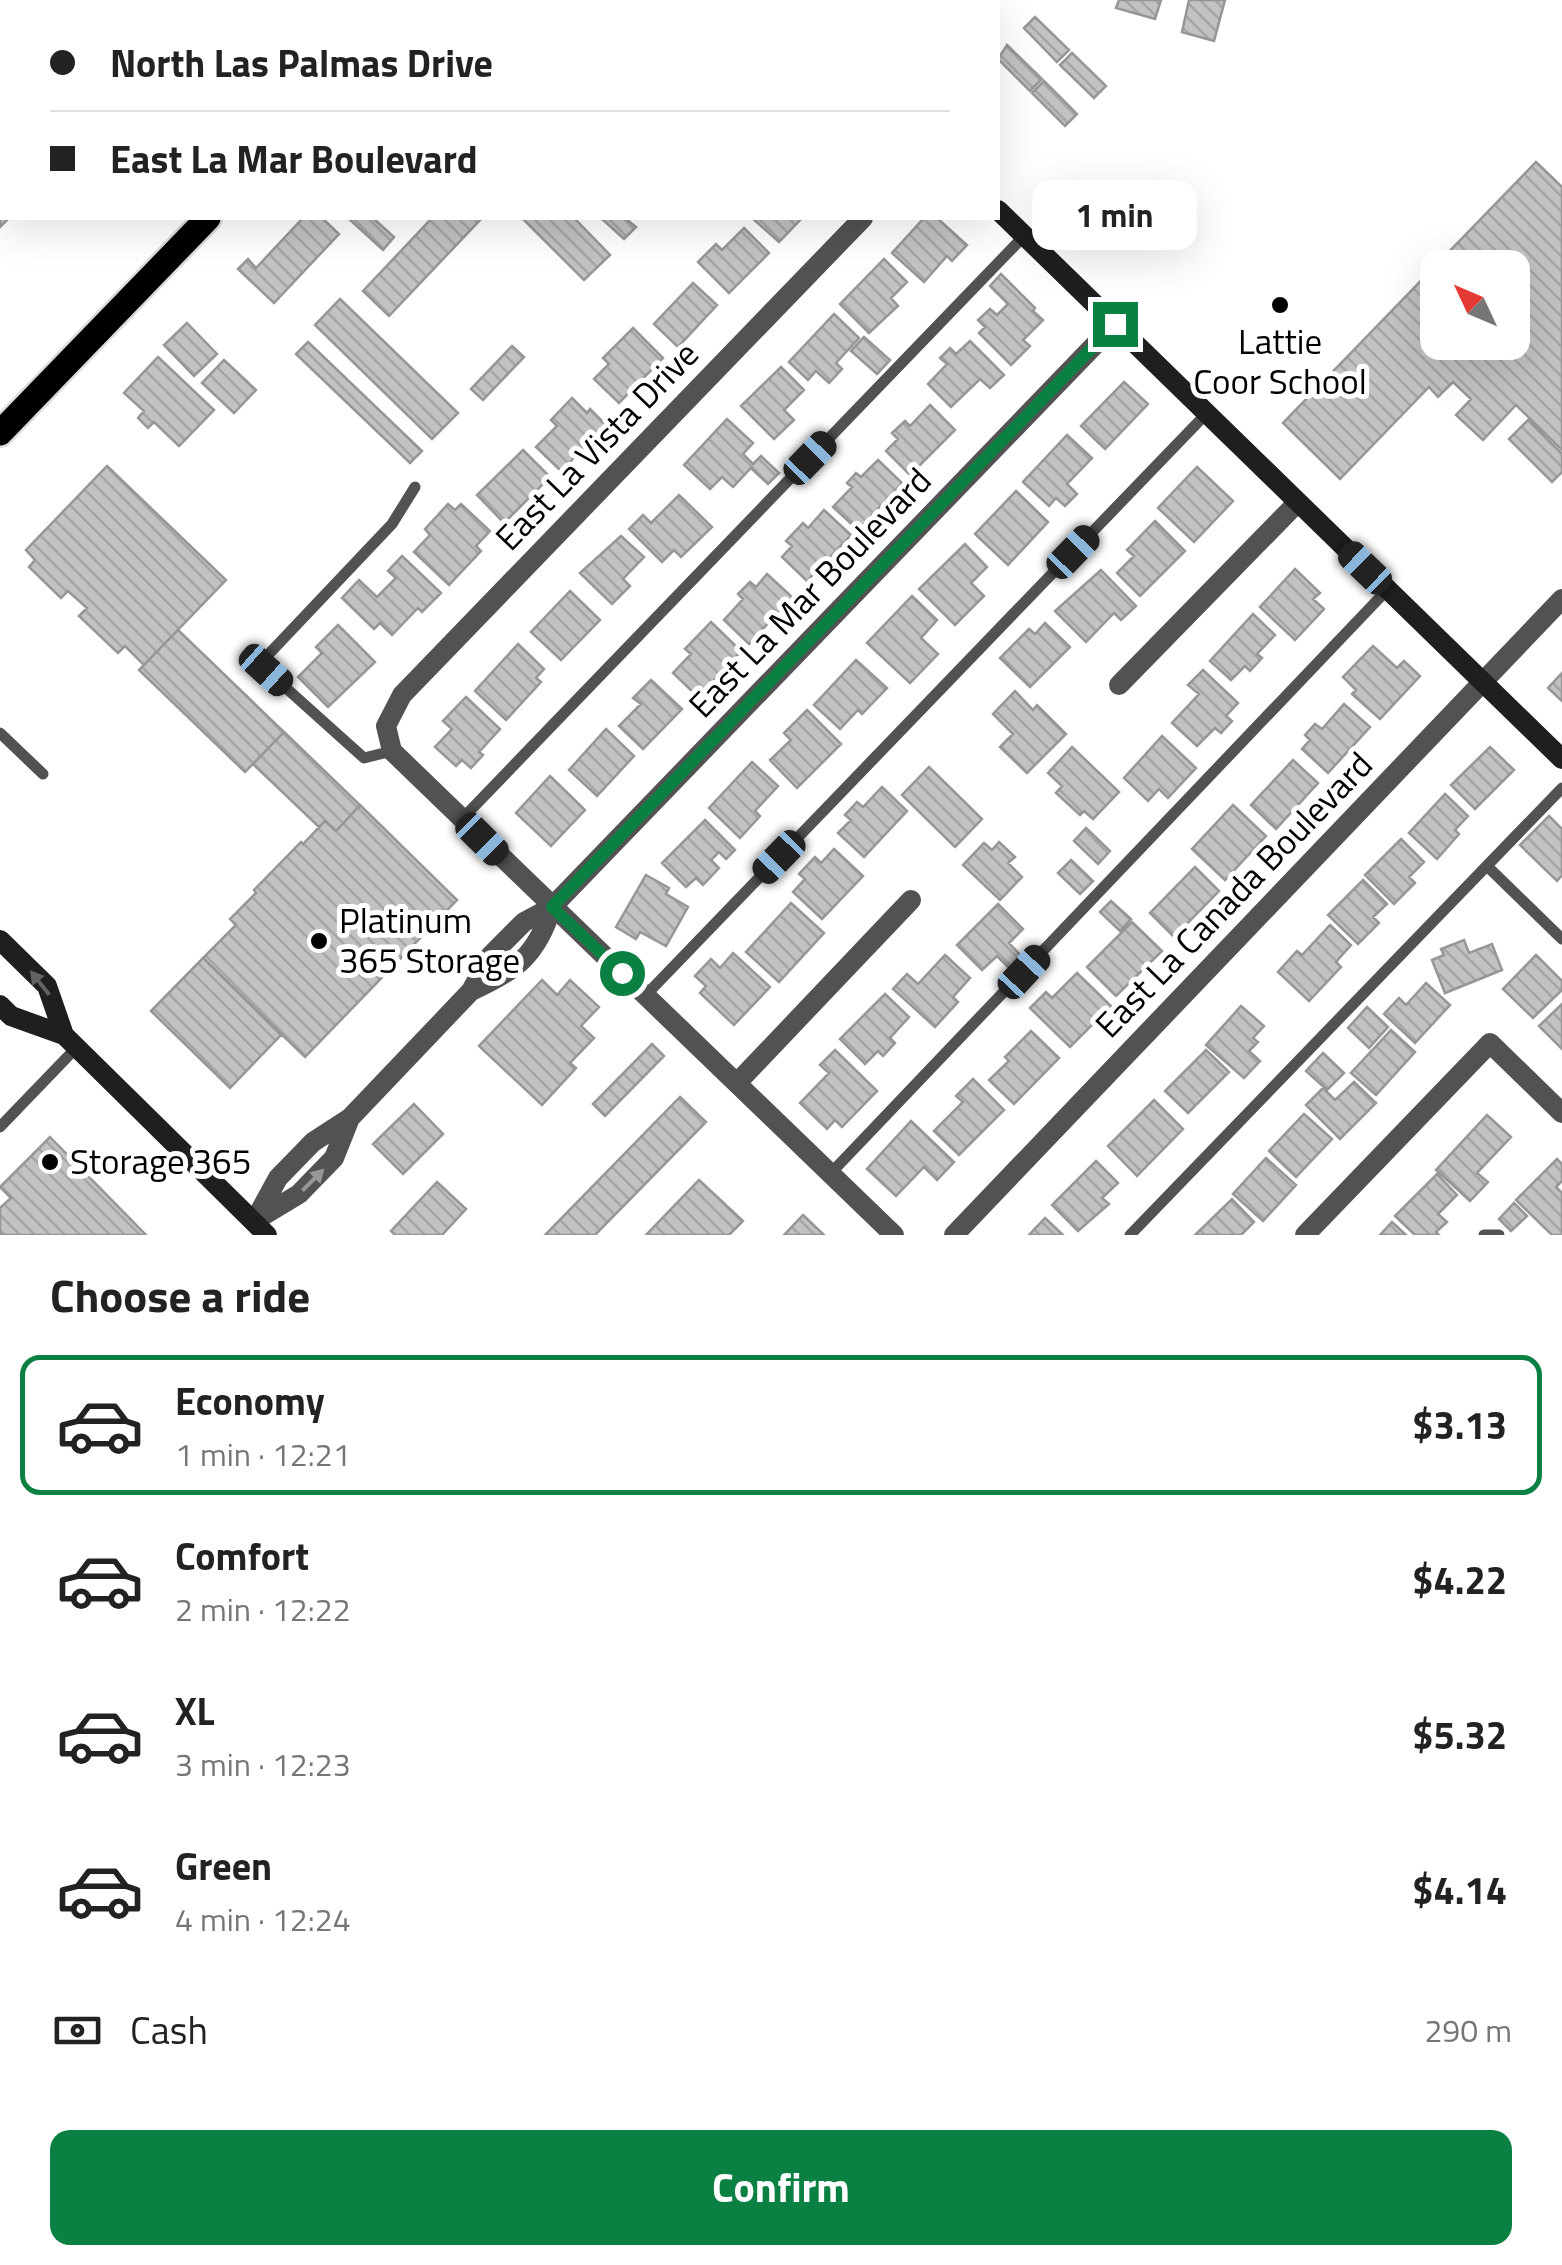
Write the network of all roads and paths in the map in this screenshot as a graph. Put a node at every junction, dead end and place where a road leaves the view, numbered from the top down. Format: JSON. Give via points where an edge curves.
{"nodes":[{"id":1,"x":1000,"y":212,"type":"edge"},
{"id":2,"x":206,"y":220,"type":"edge"},
{"id":3,"x":861,"y":220,"type":"edge"},
{"id":4,"x":1024,"y":236,"type":"junction"},
{"id":5,"x":1115,"y":324,"type":"junction"},
{"id":6,"x":1206,"y":414,"type":"junction"},
{"id":7,"x":0,"y":434,"type":"edge"},
{"id":8,"x":415,"y":486,"type":"dead end"},
{"id":9,"x":1298,"y":503,"type":"junction"},
{"id":10,"x":1387,"y":590,"type":"junction"},
{"id":11,"x":1562,"y":599,"type":"edge"},
{"id":12,"x":1483,"y":682,"type":"junction"},
{"id":13,"x":1118,"y":685,"type":"dead end"},
{"id":14,"x":0,"y":733,"type":"edge"},
{"id":15,"x":392,"y":752,"type":"junction"},
{"id":16,"x":1562,"y":759,"type":"edge"},
{"id":17,"x":44,"y":774,"type":"dead end"},
{"id":18,"x":1562,"y":788,"type":"edge"},
{"id":19,"x":462,"y":819,"type":"junction"},
{"id":20,"x":1487,"y":866,"type":"junction"},
{"id":21,"x":911,"y":900,"type":"dead end"},
{"id":22,"x":552,"y":907,"type":"junction"},
{"id":23,"x":1562,"y":939,"type":"edge"},
{"id":24,"x":0,"y":940,"type":"edge"},
{"id":25,"x":646,"y":995,"type":"junction"},
{"id":26,"x":0,"y":1004,"type":"edge"},
{"id":27,"x":70,"y":1042,"type":"junction"},
{"id":28,"x":737,"y":1083,"type":"junction"},
{"id":29,"x":1562,"y":1113,"type":"edge"},
{"id":30,"x":0,"y":1127,"type":"edge"},
{"id":31,"x":832,"y":1173,"type":"junction"},
{"id":32,"x":260,"y":1228,"type":"edge"},
{"id":33,"x":894,"y":1235,"type":"edge"},
{"id":34,"x":954,"y":1235,"type":"edge"},
{"id":35,"x":1130,"y":1235,"type":"edge"},
{"id":36,"x":1305,"y":1235,"type":"edge"},
{"id":37,"x":1484,"y":1235,"type":"edge"},
{"id":38,"x":1499,"y":1235,"type":"edge"}],
"edges":[{"from":1,"to":4,"type":"street"},
{"from":2,"to":7,"type":"main road"},
{"from":3,"to":15,"type":"street","name":"East La Vista Drive","via":[[402,695],[386,726]]},
{"from":4,"to":5,"type":"street"},
{"from":4,"to":19,"type":"lane"},
{"from":5,"to":6,"type":"street"},
{"from":5,"to":22,"type":"street","name":"East La Mar Boulevard"},
{"from":6,"to":9,"type":"street"},
{"from":6,"to":25,"type":"lane"},
{"from":8,"to":15,"type":"lane","via":[[392,524],[266,656],[266,670],[364,758]]},
{"from":9,"to":10,"type":"street"},
{"from":9,"to":13,"type":"street"},
{"from":10,"to":12,"type":"street"},
{"from":10,"to":31,"type":"lane"},
{"from":11,"to":12,"type":"street","name":"East La Canada Boulevard"},
{"from":12,"to":16,"type":"street"},
{"from":12,"to":34,"type":"street","name":"East La Canada Boulevard"},
{"from":14,"to":17,"type":"lane"},
{"from":15,"to":19,"type":"street"},
{"from":18,"to":20,"type":"lane"},
{"from":19,"to":22,"type":"street"},
{"from":20,"to":23,"type":"lane"},
{"from":20,"to":35,"type":"lane"},
{"from":21,"to":28,"type":"street"},
{"from":22,"to":25,"type":"street"},
{"from":22,"to":32,"type":"street","name":"East La Mar Boulevard","via":[[524,922],[490,956],[472,990],[350,1118],[313,1142],[278,1178]]},
{"from":27,"to":24,"type":"street","one_way":true,"via":[[47,986]]},
{"from":25,"to":28,"type":"street"},
{"from":26,"to":27,"type":"street","via":[[11,1016]]},
{"from":27,"to":30,"type":"lane"},
{"from":27,"to":32,"type":"street"},
{"from":28,"to":31,"type":"street"},
{"from":29,"to":36,"type":"street","via":[[1490,1043]]},
{"from":31,"to":33,"type":"street"},
{"from":37,"to":38,"type":"lane"}]}
